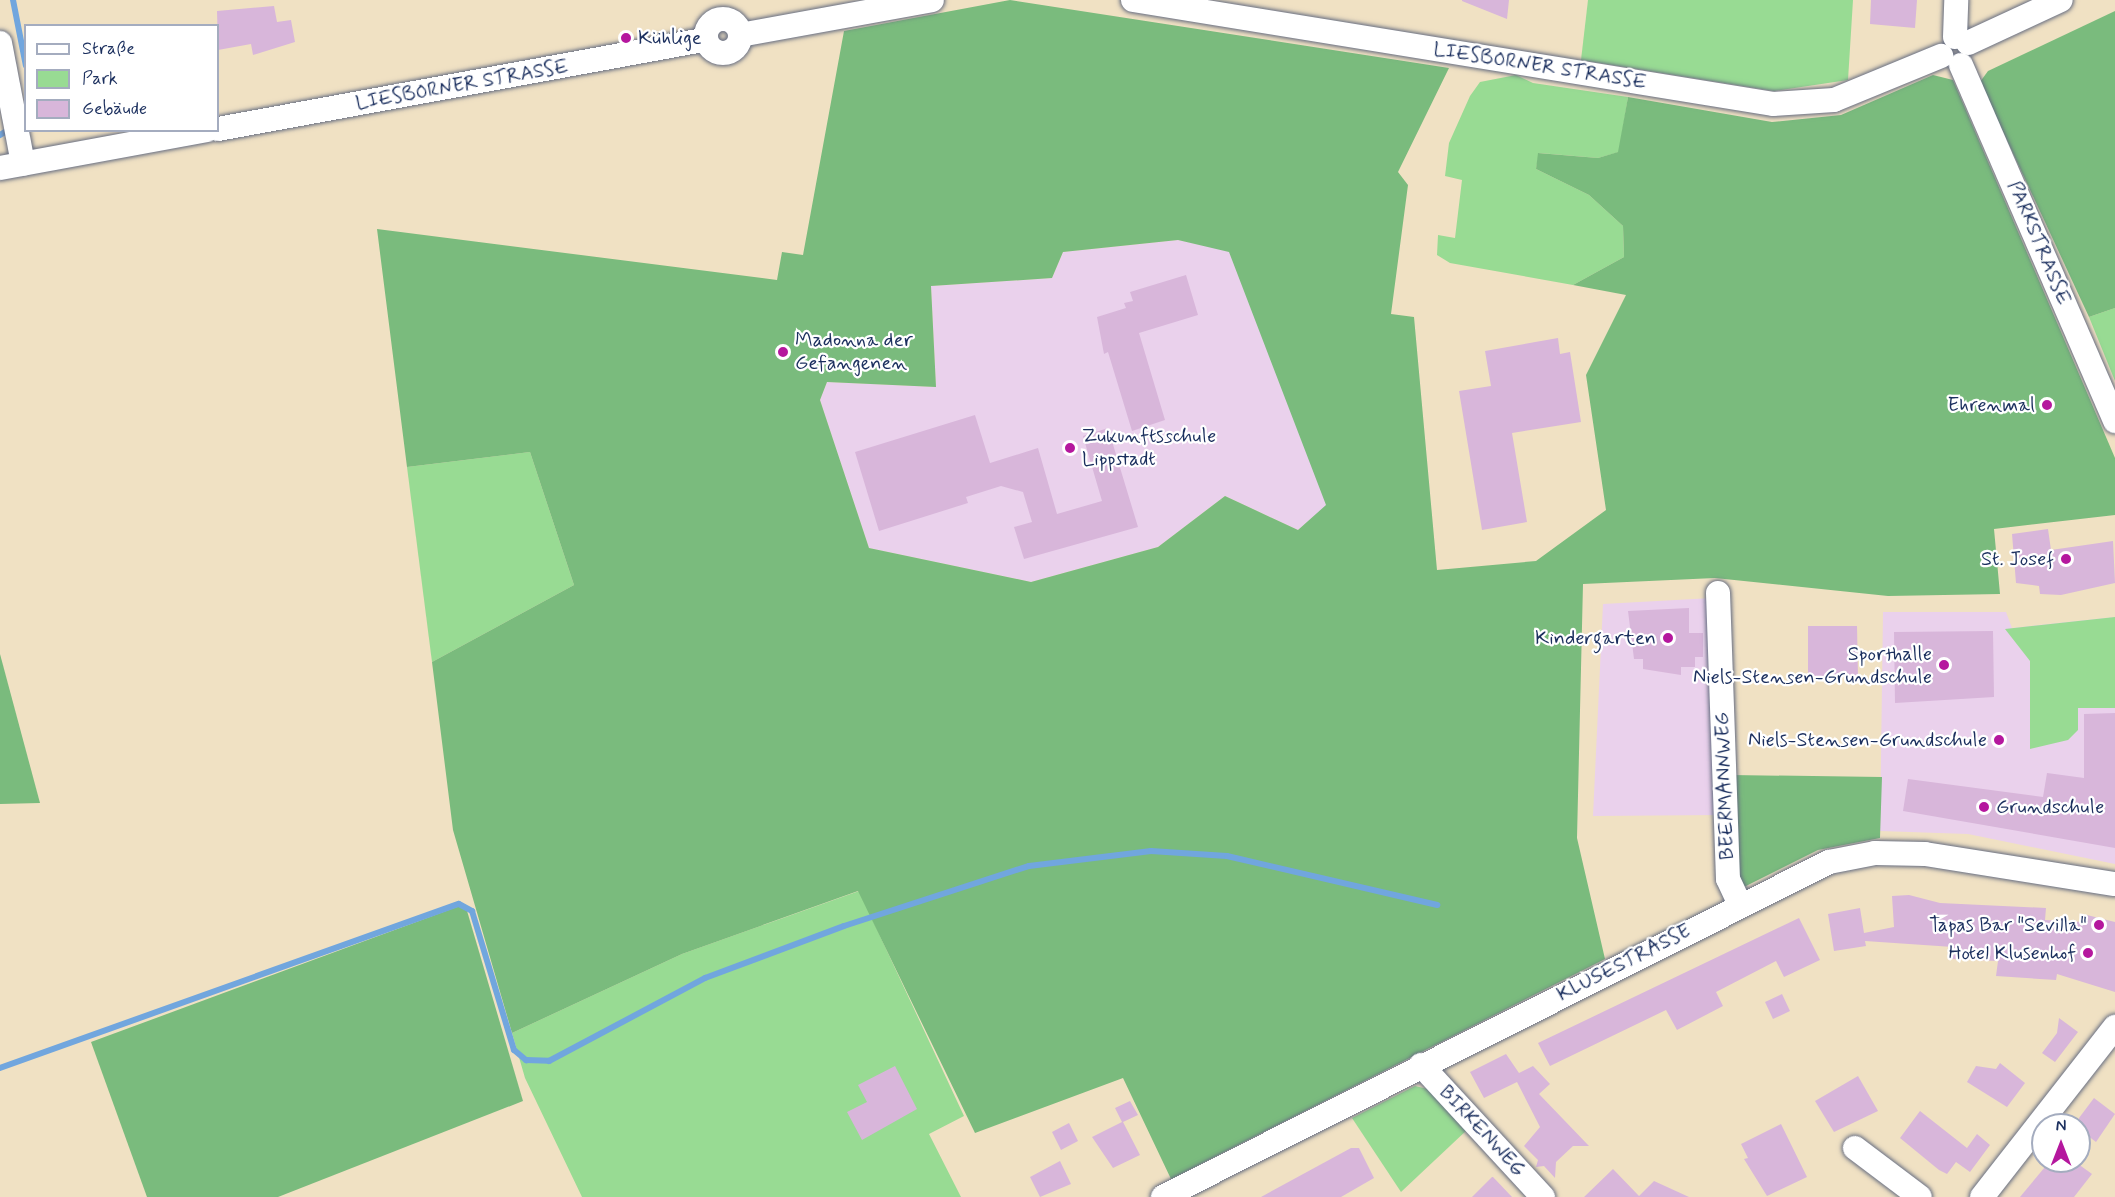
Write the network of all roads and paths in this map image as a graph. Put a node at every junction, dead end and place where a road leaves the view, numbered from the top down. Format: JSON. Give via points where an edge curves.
{"nodes":[{"id":1,"x":932,"y":0,"type":"edge"},
{"id":2,"x":1133,"y":0,"type":"edge"},
{"id":3,"x":1956,"y":0,"type":"edge"},
{"id":4,"x":2061,"y":0,"type":"edge"},
{"id":5,"x":728,"y":18,"type":"edge"},
{"id":6,"x":0,"y":42,"type":"edge"},
{"id":7,"x":1956,"y":50,"type":"junction"},
{"id":8,"x":219,"y":129,"type":"edge"},
{"id":9,"x":196,"y":132,"type":"edge"},
{"id":10,"x":11,"y":166,"type":"edge"},
{"id":11,"x":2115,"y":421,"type":"edge"},
{"id":12,"x":1718,"y":593,"type":"dead end"},
{"id":13,"x":2115,"y":884,"type":"edge"},
{"id":14,"x":1740,"y":905,"type":"junction"},
{"id":15,"x":2115,"y":1027,"type":"edge"},
{"id":16,"x":1421,"y":1065,"type":"junction"},
{"id":17,"x":1855,"y":1148,"type":"dead end"},
{"id":18,"x":1163,"y":1197,"type":"edge"},
{"id":19,"x":1543,"y":1197,"type":"edge"},
{"id":20,"x":1920,"y":1197,"type":"edge"},
{"id":21,"x":1982,"y":1197,"type":"edge"}],
"edges":[{"from":1,"to":5,"type":"street"},
{"from":2,"to":7,"type":"street","name":"LIESBORNER STRASSE","via":[[1773,104],[1834,100]]},
{"from":3,"to":7,"type":"street","name":"PARKSTRASSE"},
{"from":4,"to":7,"type":"street","name":"LIESBORNER STRASSE"},
{"from":5,"to":8,"type":"street","name":"LIESBORNER STRASSE","via":[[710,26],[706,39]]},
{"from":6,"to":10,"type":"street"},
{"from":7,"to":11,"type":"street","name":"PARKSTRASSE"},
{"from":9,"to":10,"type":"street"},
{"from":12,"to":14,"type":"street","name":"BEERMANNWEG","via":[[1728,879]]},
{"from":13,"to":14,"type":"street","name":"KLUSESTRASSE","via":[[1945,856],[1875,853],[1820,866]]},
{"from":14,"to":16,"type":"street","name":"KLUSESTRASSE"},
{"from":15,"to":21,"type":"street"},
{"from":16,"to":18,"type":"street","name":"KLUSESTRASSE"},
{"from":16,"to":19,"type":"street","name":"BIRKENWEG"},
{"from":17,"to":20,"type":"street"}]}
